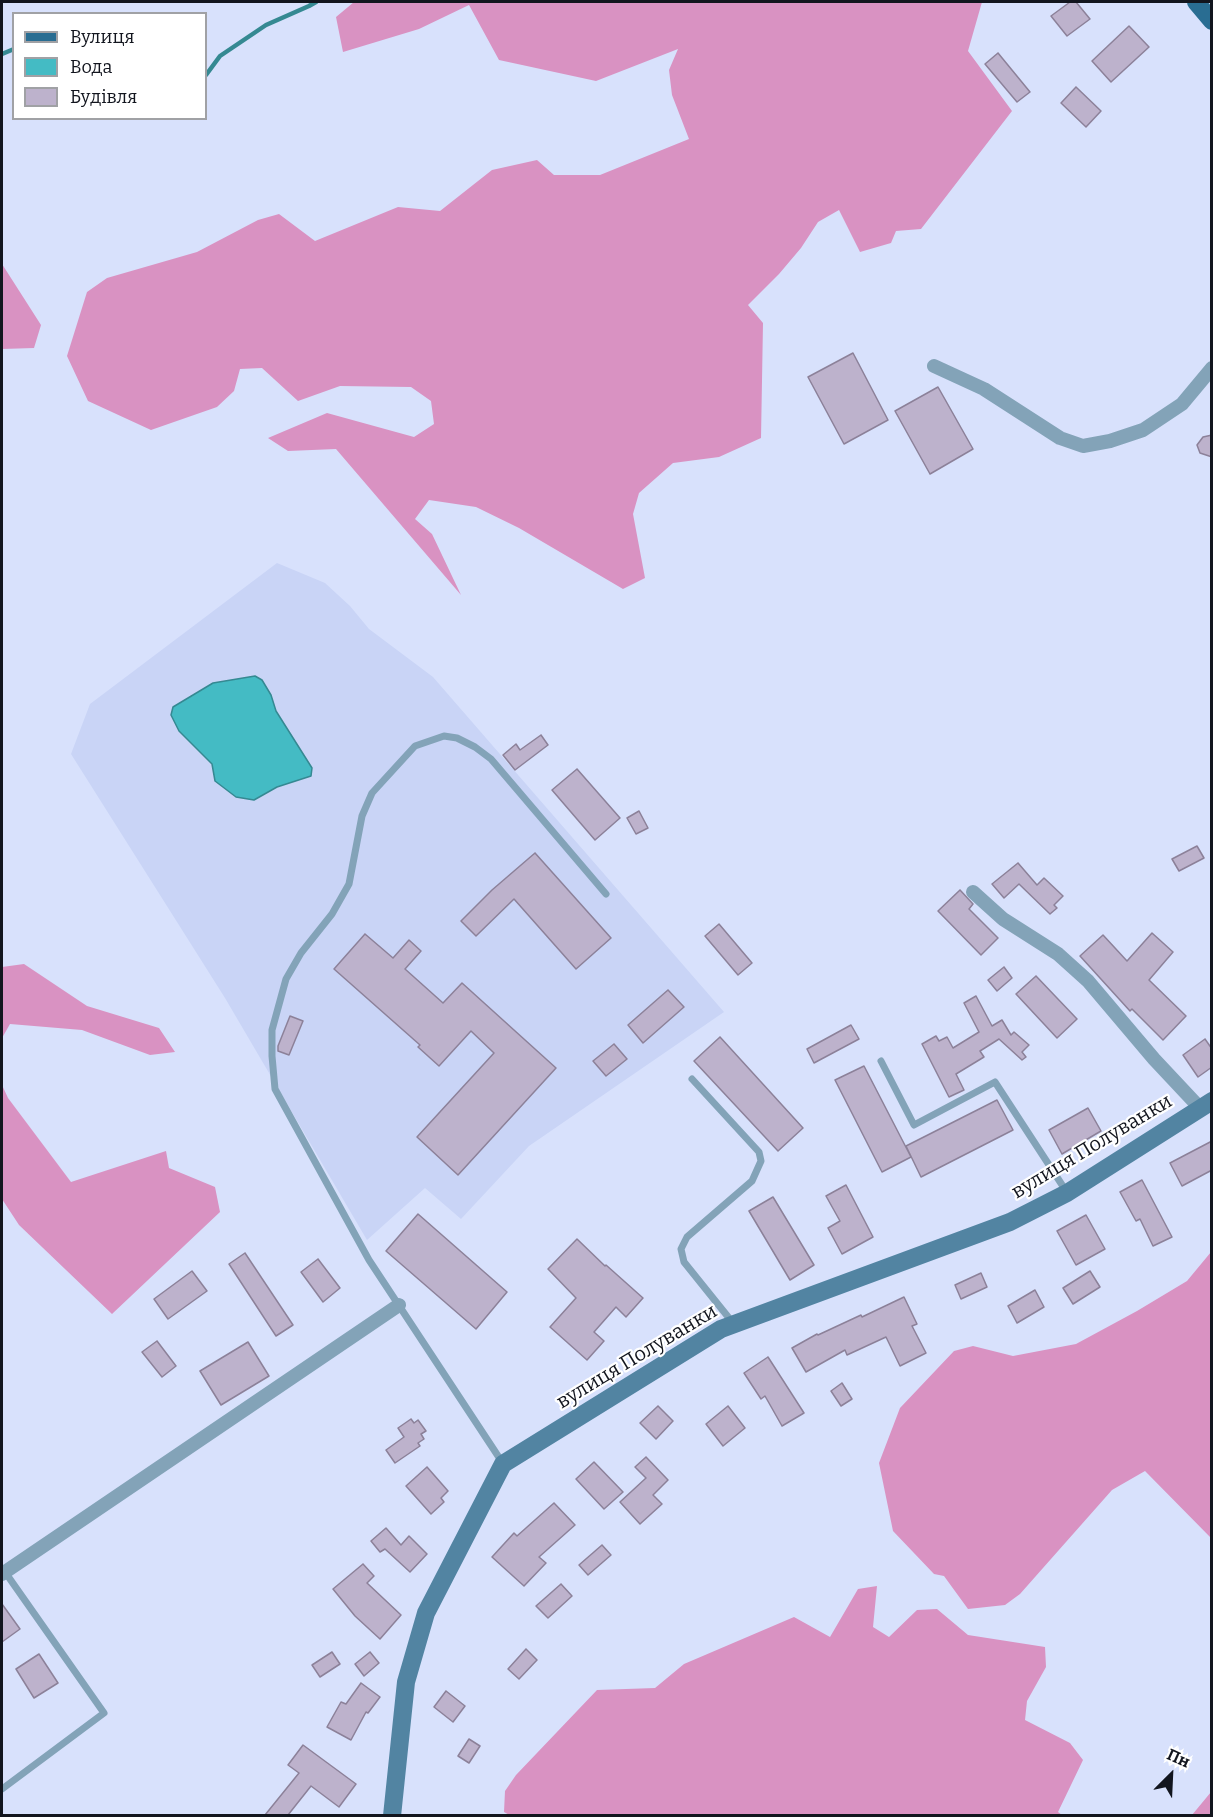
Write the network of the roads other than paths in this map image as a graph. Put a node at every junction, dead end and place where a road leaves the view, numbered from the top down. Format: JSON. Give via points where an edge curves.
{"nodes":[{"id":1,"x":1196,"y":2,"type":"edge"},
{"id":2,"x":1212,"y":21,"type":"edge"},
{"id":3,"x":934,"y":366,"type":"dead end"},
{"id":4,"x":1212,"y":368,"type":"edge"},
{"id":5,"x":973,"y":892,"type":"dead end"},
{"id":6,"x":606,"y":894,"type":"dead end"},
{"id":7,"x":881,"y":1061,"type":"dead end"},
{"id":8,"x":692,"y":1079,"type":"dead end"},
{"id":9,"x":1205,"y":1104,"type":"edge"},
{"id":10,"x":1067,"y":1193,"type":"junction"},
{"id":11,"x":399,"y":1305,"type":"junction"},
{"id":12,"x":734,"y":1325,"type":"junction"},
{"id":13,"x":503,"y":1464,"type":"junction"},
{"id":14,"x":3,"y":1572,"type":"edge"},
{"id":15,"x":2,"y":1789,"type":"edge"},
{"id":16,"x":392,"y":1815,"type":"edge"}],
"edges":[{"from":1,"to":2,"type":"main road"},
{"from":3,"to":4,"type":"street","via":[[984,389],[1060,438],[1083,446],[1143,430],[1182,404]]},
{"from":5,"to":9,"type":"street","via":[[1088,981],[1154,1059]]},
{"from":6,"to":11,"type":"lane","via":[[491,759],[457,738],[444,736],[416,746],[372,793],[362,816],[349,884],[286,979],[272,1030],[272,1056],[275,1089],[369,1260]]},
{"from":7,"to":10,"type":"lane","via":[[914,1125],[995,1082]]},
{"from":8,"to":12,"type":"lane","via":[[759,1152],[761,1161],[752,1181],[687,1237],[681,1249],[684,1262]]},
{"from":9,"to":10,"type":"street","name":"вулиця Полуванки"},
{"from":10,"to":12,"type":"street","name":"вулиця Полуванки","via":[[1010,1222]]},
{"from":11,"to":13,"type":"lane"},
{"from":11,"to":14,"type":"street"},
{"from":12,"to":13,"type":"street","name":"вулиця Полуванки","via":[[721,1329]]},
{"from":13,"to":16,"type":"street","via":[[426,1613],[406,1682]]},
{"from":14,"to":15,"type":"lane","via":[[104,1713]]}]}
